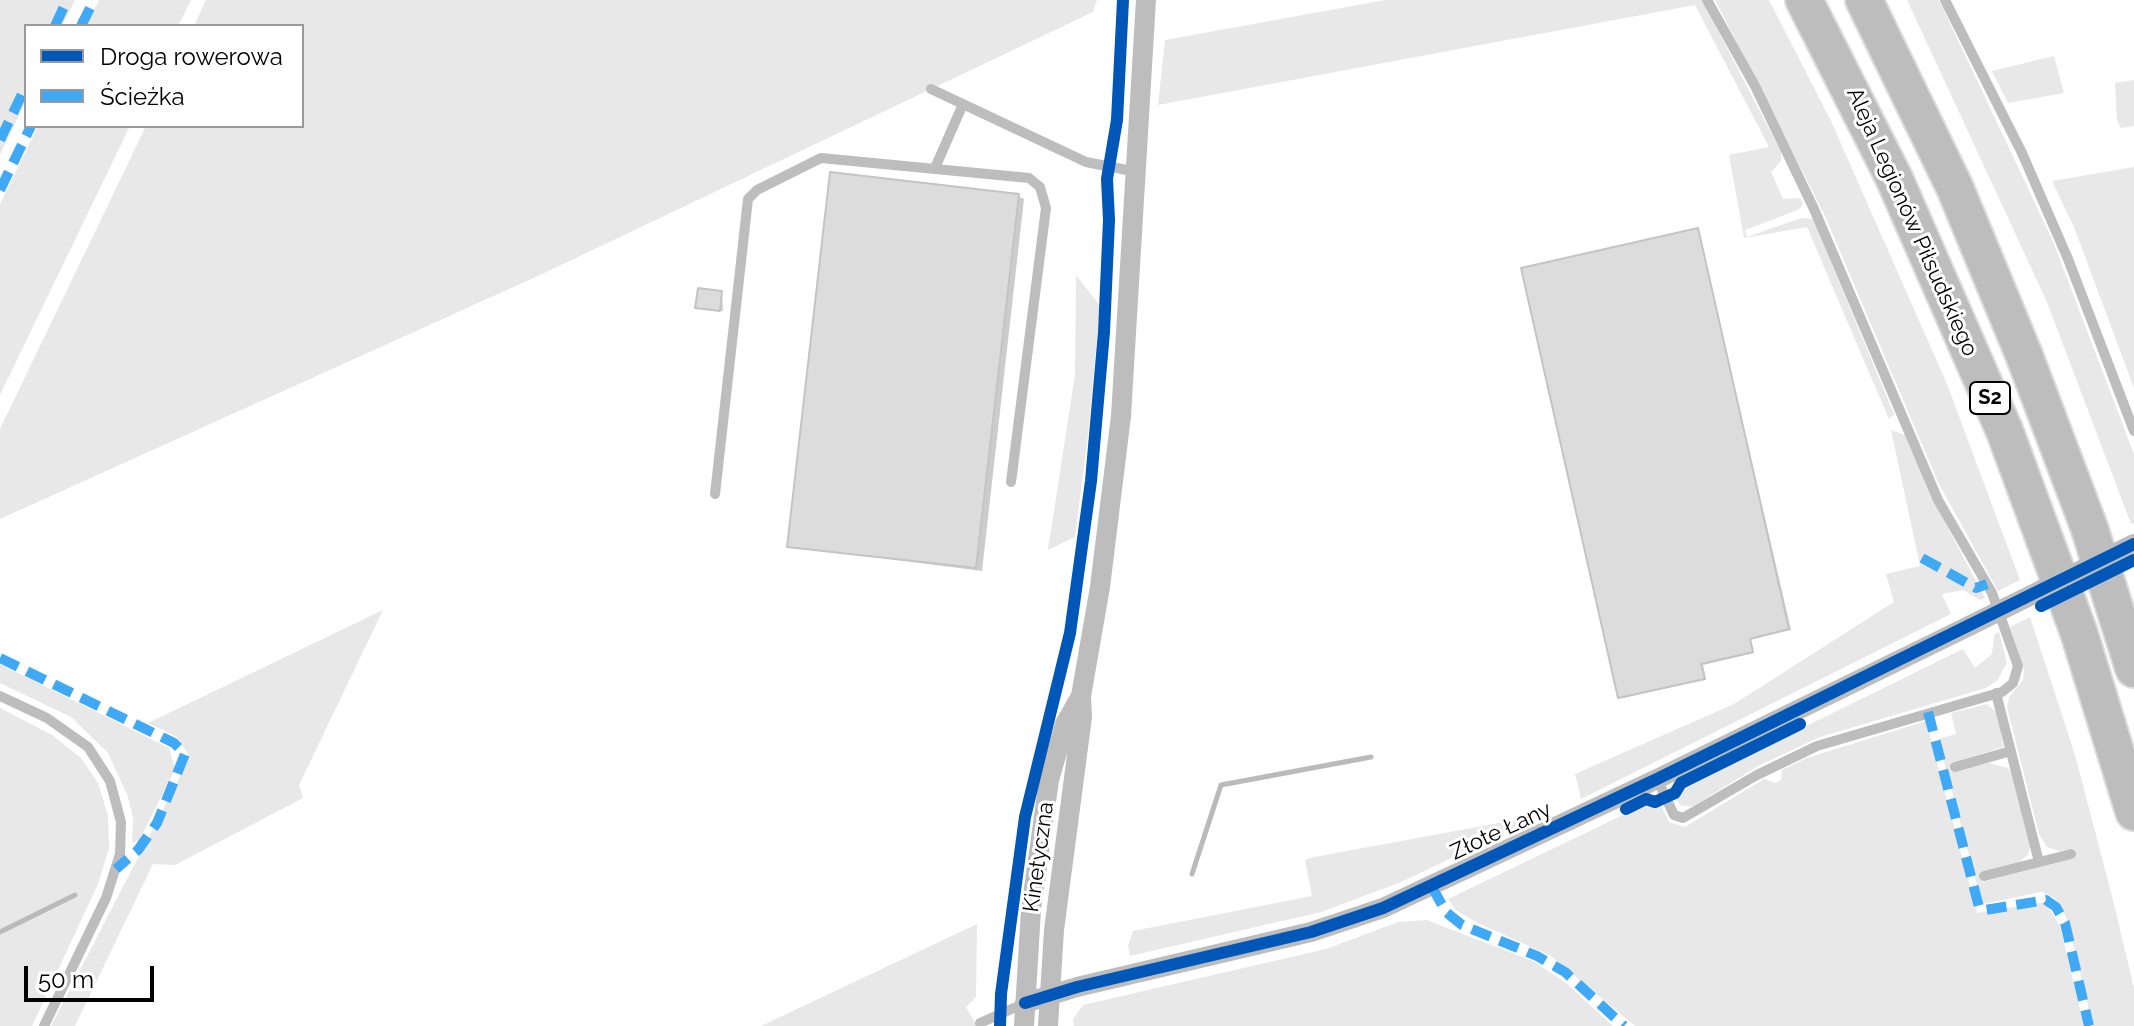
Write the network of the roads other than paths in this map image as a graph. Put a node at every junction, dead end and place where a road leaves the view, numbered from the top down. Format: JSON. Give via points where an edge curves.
{"nodes":[{"id":1,"x":1146,"y":0,"type":"edge"},
{"id":2,"x":1707,"y":0,"type":"edge"},
{"id":3,"x":1804,"y":0,"type":"edge"},
{"id":4,"x":1864,"y":0,"type":"edge"},
{"id":5,"x":1945,"y":0,"type":"edge"},
{"id":6,"x":931,"y":89,"type":"dead end"},
{"id":7,"x":963,"y":104,"type":"junction"},
{"id":8,"x":935,"y":168,"type":"junction"},
{"id":9,"x":1137,"y":172,"type":"junction"},
{"id":10,"x":2134,"y":431,"type":"edge"},
{"id":11,"x":1011,"y":482,"type":"dead end"},
{"id":12,"x":715,"y":494,"type":"dead end"},
{"id":13,"x":2134,"y":544,"type":"edge"},
{"id":14,"x":2134,"y":669,"type":"edge"},
{"id":15,"x":1996,"y":693,"type":"junction"},
{"id":16,"x":0,"y":696,"type":"edge"},
{"id":17,"x":1081,"y":696,"type":"junction"},
{"id":18,"x":2011,"y":751,"type":"junction"},
{"id":19,"x":1955,"y":767,"type":"dead end"},
{"id":20,"x":1657,"y":779,"type":"junction"},
{"id":21,"x":2134,"y":812,"type":"edge"},
{"id":22,"x":2071,"y":854,"type":"dead end"},
{"id":23,"x":2039,"y":862,"type":"junction"},
{"id":24,"x":1984,"y":876,"type":"dead end"},
{"id":25,"x":1050,"y":995,"type":"junction"},
{"id":26,"x":1025,"y":1003,"type":"junction"},
{"id":27,"x":980,"y":1023,"type":"dead end"},
{"id":28,"x":44,"y":1026,"type":"edge"},
{"id":29,"x":1024,"y":1026,"type":"edge"},
{"id":30,"x":1048,"y":1026,"type":"edge"}],
"edges":[{"from":1,"to":9,"type":"street","name":"Kinetyczna"},
{"from":2,"to":15,"type":"lane","via":[[1814,209],[1938,500],[1992,593],[2018,666],[2013,683]]},
{"from":3,"to":21,"type":"highway","name":"Aleja Legionów Piłsudskiego","number":"S2","via":[[1894,178],[2005,432],[2079,633]]},
{"from":4,"to":14,"type":"highway","number":"S2","via":[[1955,188],[2024,355],[2089,527]]},
{"from":5,"to":10,"type":"lane","via":[[2022,153]]},
{"from":6,"to":7,"type":"lane"},
{"from":7,"to":8,"type":"lane"},
{"from":7,"to":9,"type":"lane","via":[[1086,162]]},
{"from":8,"to":11,"type":"lane","via":[[1029,178],[1046,201]]},
{"from":8,"to":12,"type":"lane","via":[[821,158],[751,194]]},
{"from":9,"to":17,"type":"street","name":"Kinetyczna","via":[[1121,416]]},
{"from":13,"to":20,"type":"street","name":"Złote Łany","bridge":true},
{"from":15,"to":18,"type":"lane"},
{"from":15,"to":20,"type":"lane","via":[[1817,746],[1683,818],[1674,815]]},
{"from":16,"to":28,"type":"lane","via":[[47,718],[88,747],[110,781],[121,822],[120,854],[106,898]]},
{"from":17,"to":25,"type":"street","name":"Kinetyczna"},
{"from":17,"to":26,"type":"street","name":"Kinetyczna","via":[[1065,724],[1049,780]]},
{"from":18,"to":19,"type":"lane"},
{"from":18,"to":23,"type":"lane"},
{"from":20,"to":25,"type":"street","name":"Złote Łany","via":[[1383,908],[1311,932]]},
{"from":22,"to":23,"type":"lane"},
{"from":23,"to":24,"type":"lane"},
{"from":25,"to":26,"type":"street","name":"Złote Łany"},
{"from":25,"to":30,"type":"street","name":"Kinetyczna"},
{"from":26,"to":27,"type":"lane"},
{"from":26,"to":29,"type":"street","name":"Kinetyczna"}]}
